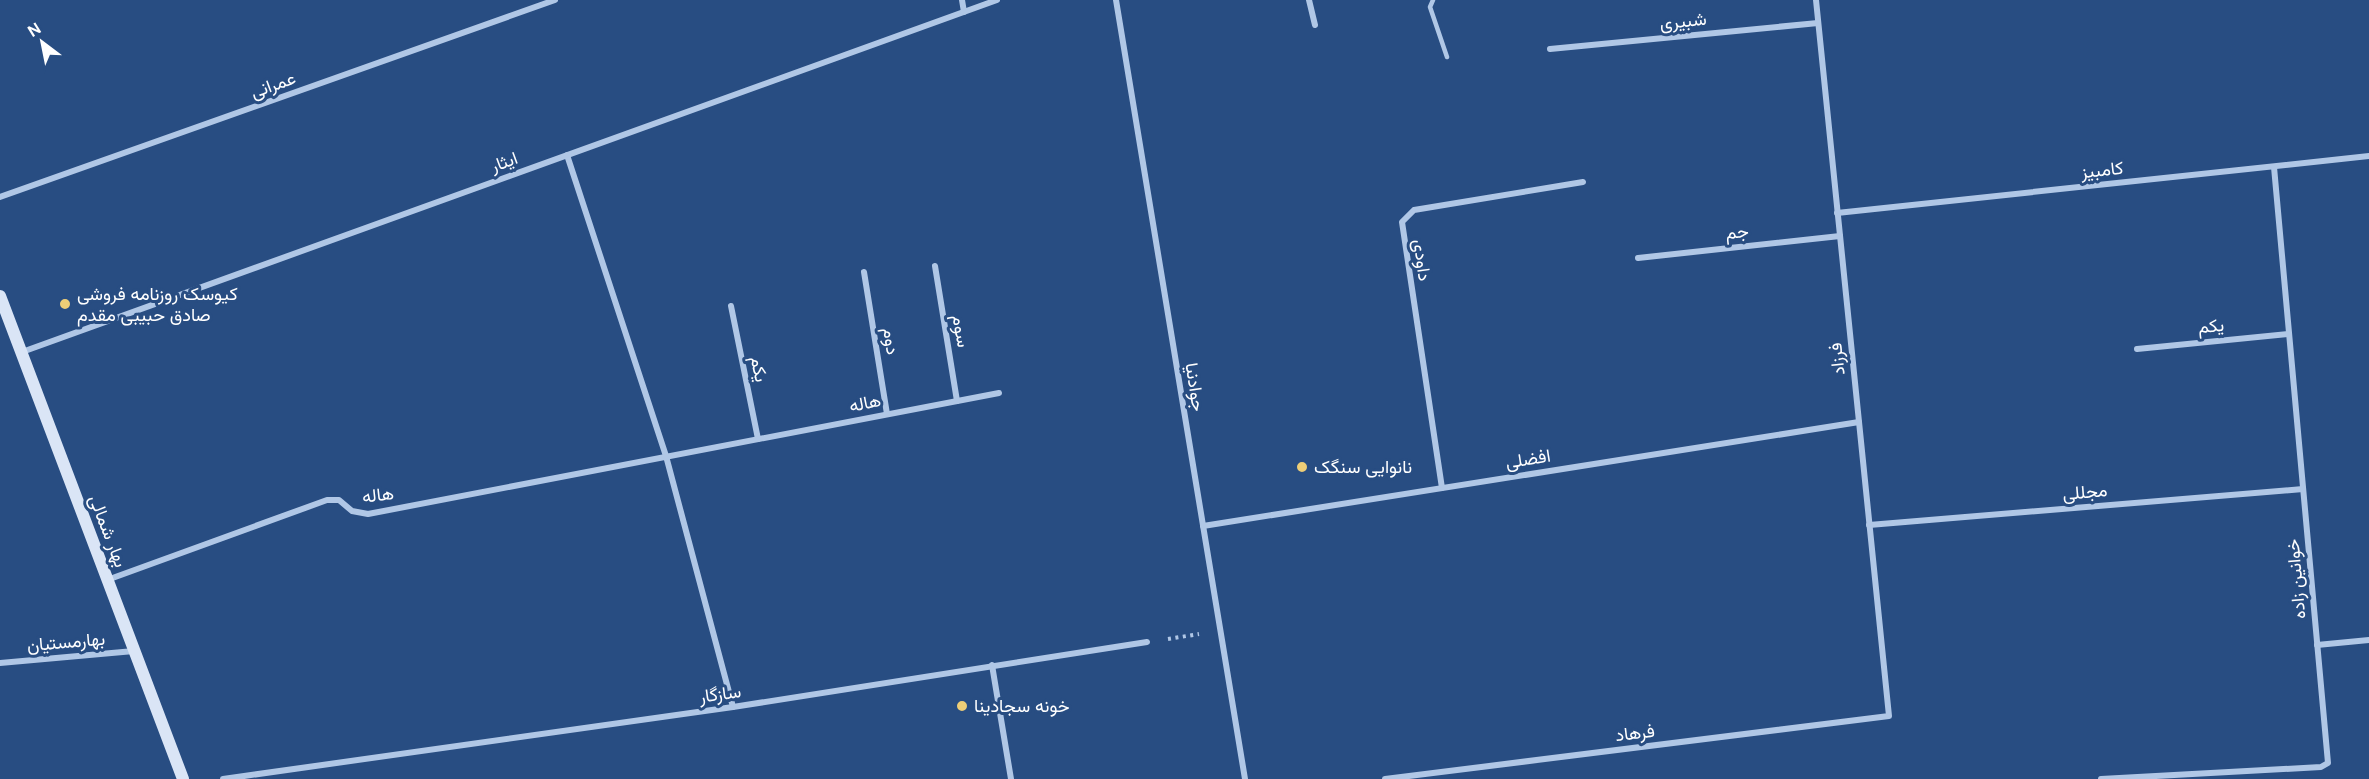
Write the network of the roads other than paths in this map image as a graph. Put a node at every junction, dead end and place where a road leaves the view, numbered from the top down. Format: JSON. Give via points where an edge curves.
{"nodes":[{"id":1,"x":555,"y":0,"type":"edge"},
{"id":2,"x":962,"y":0,"type":"edge"},
{"id":3,"x":998,"y":0,"type":"edge"},
{"id":4,"x":1116,"y":0,"type":"edge"},
{"id":5,"x":1309,"y":0,"type":"edge"},
{"id":6,"x":1433,"y":0,"type":"edge"},
{"id":7,"x":1816,"y":0,"type":"edge"},
{"id":8,"x":964,"y":12,"type":"junction"},
{"id":9,"x":1818,"y":23,"type":"junction"},
{"id":10,"x":1315,"y":25,"type":"dead end"},
{"id":11,"x":1550,"y":49,"type":"dead end"},
{"id":12,"x":1447,"y":57,"type":"dead end"},
{"id":13,"x":567,"y":155,"type":"junction"},
{"id":14,"x":2369,"y":156,"type":"edge"},
{"id":15,"x":2274,"y":166,"type":"junction"},
{"id":16,"x":1583,"y":182,"type":"dead end"},
{"id":17,"x":0,"y":197,"type":"edge"},
{"id":18,"x":1837,"y":213,"type":"junction"},
{"id":19,"x":1840,"y":236,"type":"junction"},
{"id":20,"x":1638,"y":258,"type":"dead end"},
{"id":21,"x":934,"y":266,"type":"dead end"},
{"id":22,"x":864,"y":272,"type":"dead end"},
{"id":23,"x":1,"y":299,"type":"edge"},
{"id":24,"x":731,"y":306,"type":"dead end"},
{"id":25,"x":2289,"y":334,"type":"junction"},
{"id":26,"x":2137,"y":349,"type":"dead end"},
{"id":27,"x":21,"y":353,"type":"junction"},
{"id":28,"x":999,"y":393,"type":"dead end"},
{"id":29,"x":957,"y":401,"type":"junction"},
{"id":30,"x":887,"y":414,"type":"junction"},
{"id":31,"x":1858,"y":422,"type":"junction"},
{"id":32,"x":758,"y":438,"type":"junction"},
{"id":33,"x":666,"y":456,"type":"junction"},
{"id":34,"x":1442,"y":488,"type":"junction"},
{"id":35,"x":2303,"y":489,"type":"junction"},
{"id":36,"x":1869,"y":525,"type":"junction"},
{"id":37,"x":1203,"y":526,"type":"junction"},
{"id":38,"x":107,"y":580,"type":"junction"},
{"id":39,"x":2369,"y":640,"type":"edge"},
{"id":40,"x":1147,"y":642,"type":"road end"},
{"id":41,"x":2317,"y":645,"type":"junction"},
{"id":42,"x":134,"y":651,"type":"junction"},
{"id":43,"x":0,"y":663,"type":"edge"},
{"id":44,"x":992,"y":665,"type":"junction"},
{"id":45,"x":733,"y":707,"type":"junction"},
{"id":46,"x":1888,"y":716,"type":"joint"},
{"id":47,"x":183,"y":779,"type":"edge"},
{"id":48,"x":223,"y":779,"type":"edge"},
{"id":49,"x":1011,"y":779,"type":"edge"},
{"id":50,"x":1245,"y":779,"type":"edge"},
{"id":51,"x":1385,"y":779,"type":"edge"},
{"id":52,"x":2101,"y":779,"type":"edge"}],
"edges":[{"from":1,"to":17,"type":"street","name":"عمرانی"},
{"from":2,"to":8,"type":"street"},
{"from":3,"to":8,"type":"street","name":"ایثار"},
{"from":4,"to":37,"type":"street","name":"جوادنیا"},
{"from":5,"to":10,"type":"street"},
{"from":6,"to":12,"type":"lane","via":[[1430,7]]},
{"from":7,"to":9,"type":"street","name":"فرزاد"},
{"from":8,"to":13,"type":"street","name":"ایثار"},
{"from":9,"to":11,"type":"street","name":"شبیری"},
{"from":9,"to":18,"type":"street","name":"فرزاد"},
{"from":13,"to":27,"type":"street","name":"ایثار"},
{"from":13,"to":33,"type":"street"},
{"from":14,"to":15,"type":"street","name":"کامبیز"},
{"from":15,"to":18,"type":"street","name":"کامبیز"},
{"from":15,"to":25,"type":"street","name":"خوانین زاده"},
{"from":16,"to":34,"type":"street","name":"داودی","via":[[1414,210],[1402,222]]},
{"from":18,"to":19,"type":"street","name":"فرزاد"},
{"from":19,"to":20,"type":"street","name":"جم"},
{"from":19,"to":31,"type":"street","name":"فرزاد"},
{"from":21,"to":29,"type":"street","name":"سوم"},
{"from":22,"to":30,"type":"street","name":"دوم"},
{"from":23,"to":27,"type":"main road","name":"بهار شمالی"},
{"from":24,"to":32,"type":"street","name":"یکم"},
{"from":25,"to":26,"type":"street","name":"یکم"},
{"from":25,"to":35,"type":"street","name":"خوانین زاده"},
{"from":27,"to":38,"type":"main road","name":"بهار شمالی"},
{"from":28,"to":29,"type":"street","name":"هاله"},
{"from":29,"to":30,"type":"street","name":"هاله"},
{"from":30,"to":32,"type":"street","name":"هاله"},
{"from":31,"to":34,"type":"street","name":"افضلی"},
{"from":31,"to":36,"type":"street","name":"فرزاد"},
{"from":32,"to":33,"type":"street","name":"هاله"},
{"from":33,"to":38,"type":"street","name":"هاله","via":[[368,514],[352,511],[339,500],[327,500]]},
{"from":33,"to":45,"type":"street"},
{"from":34,"to":37,"type":"street","name":"افضلی"},
{"from":35,"to":36,"type":"street","name":"مجللی"},
{"from":35,"to":41,"type":"street","name":"خوانین زاده"},
{"from":36,"to":46,"type":"street","name":"فرزاد"},
{"from":37,"to":50,"type":"street","name":"جوادنیا"},
{"from":38,"to":42,"type":"main road","name":"بهار شمالی"},
{"from":39,"to":41,"type":"street"},
{"from":40,"to":44,"type":"street","name":"سازگار"},
{"from":41,"to":52,"type":"street","name":"خوانین زاده","via":[[2328,763]]},
{"from":42,"to":43,"type":"street","name":"بهارمستیان"},
{"from":42,"to":47,"type":"main road","name":"بهار شمالی"},
{"from":44,"to":45,"type":"street","name":"سازگار"},
{"from":44,"to":49,"type":"street"},
{"from":45,"to":48,"type":"street","name":"سازگار"},
{"from":46,"to":51,"type":"street","name":"فرهاد"}]}
